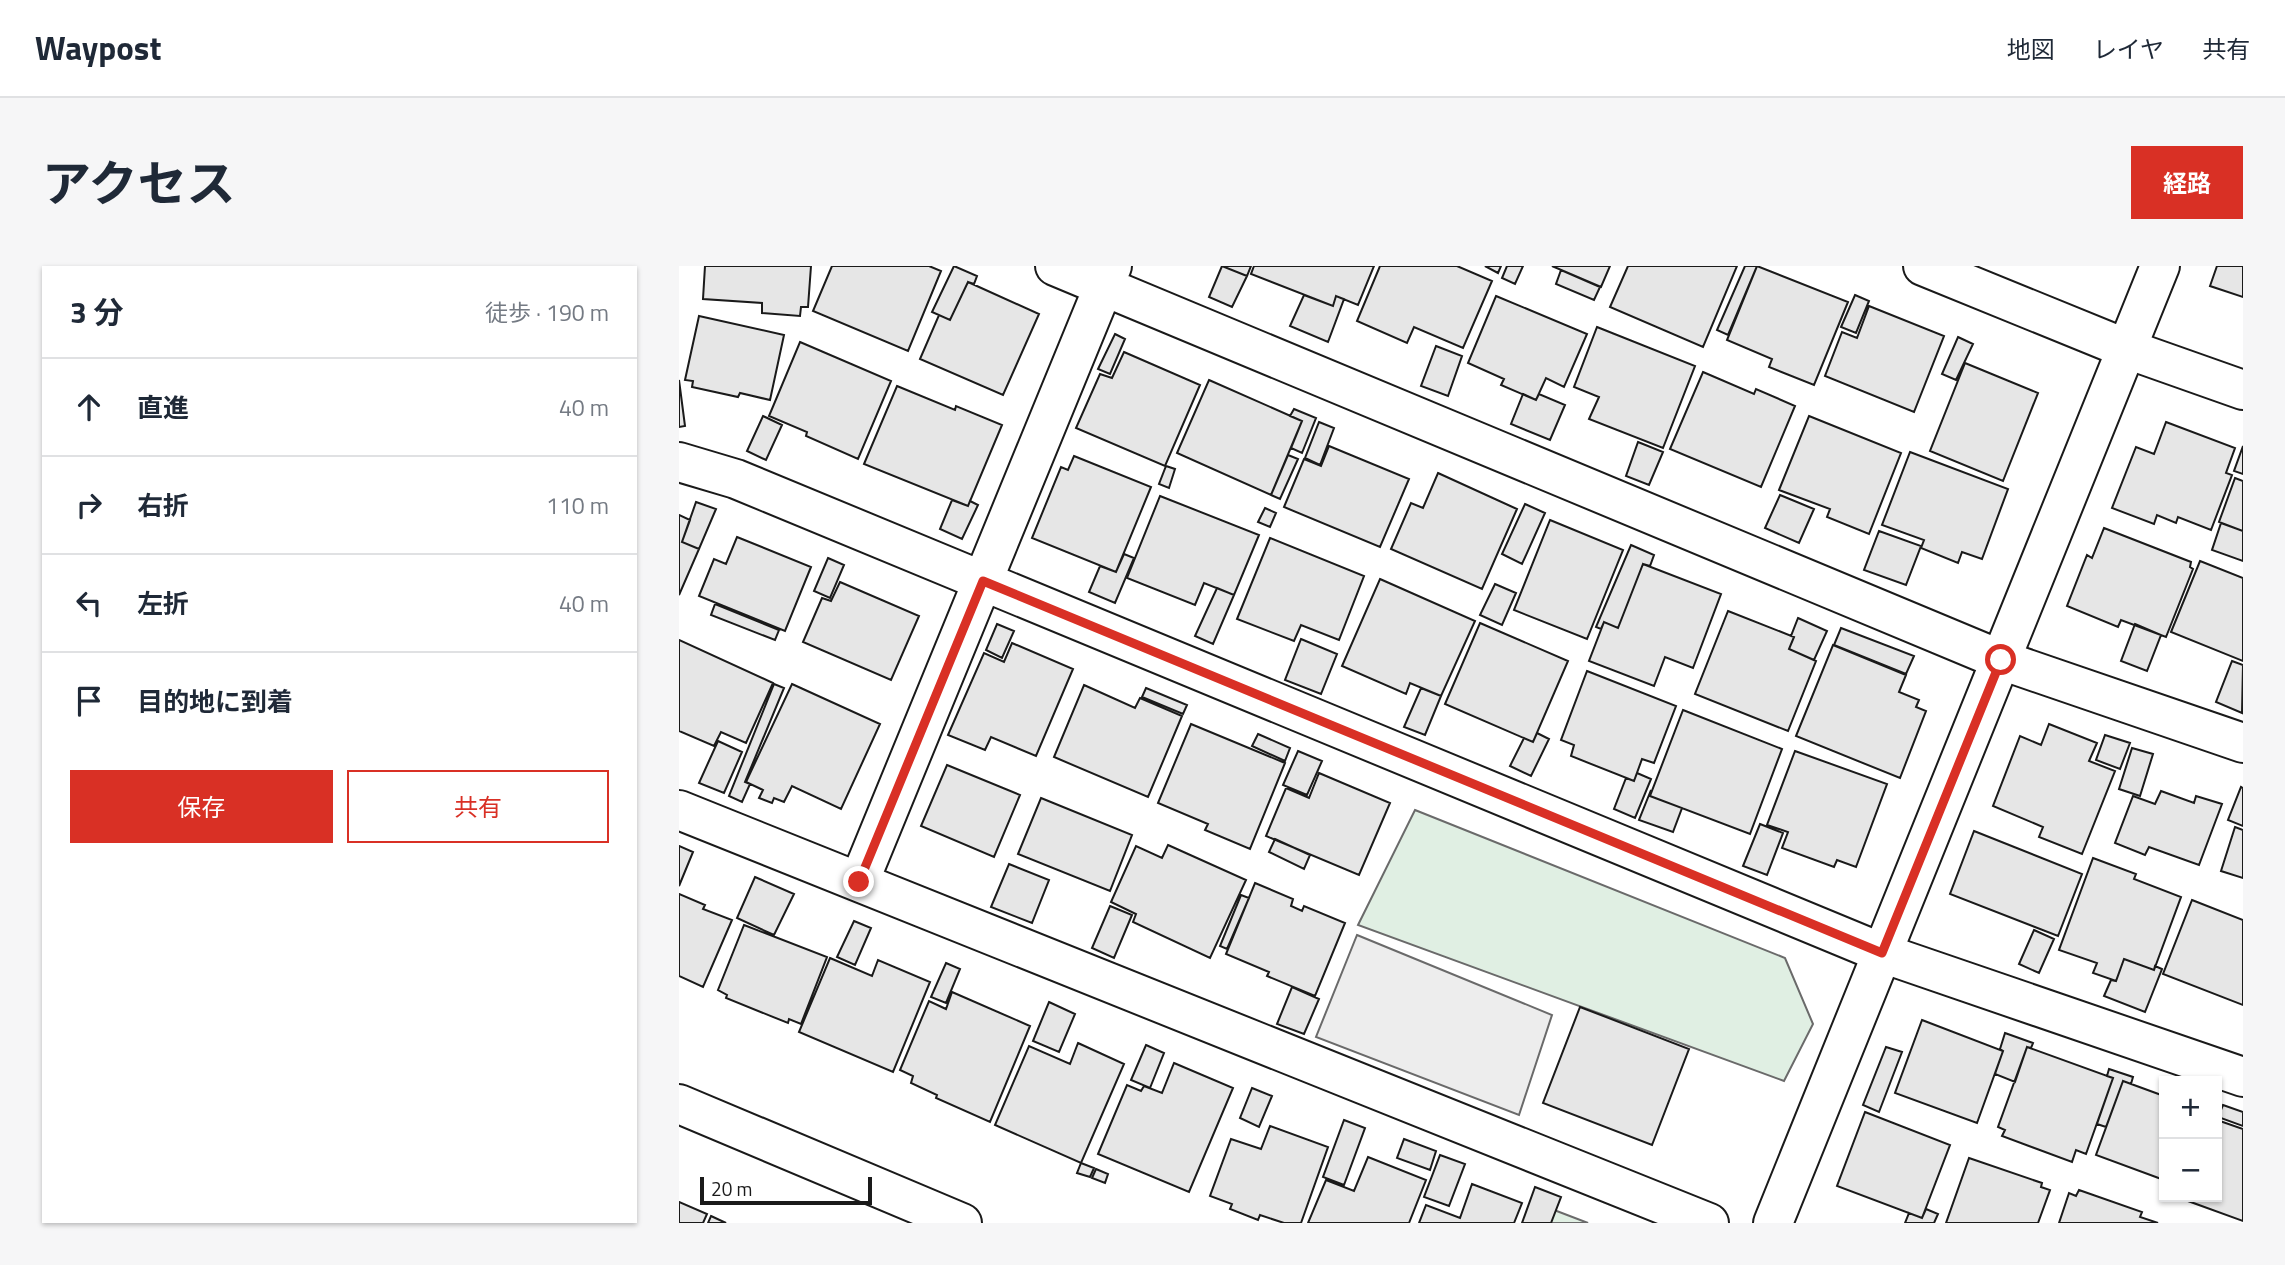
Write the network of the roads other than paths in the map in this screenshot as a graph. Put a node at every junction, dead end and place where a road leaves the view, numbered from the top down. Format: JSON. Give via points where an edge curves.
{"nodes":[{"id":1,"x":1055,"y":266,"type":"edge"},
{"id":2,"x":1923,"y":266,"type":"edge"},
{"id":3,"x":2160,"y":266,"type":"edge"},
{"id":4,"x":1108,"y":276,"type":"edge"},
{"id":5,"x":2127,"y":349,"type":"junction"},
{"id":6,"x":2243,"y":390,"type":"edge"},
{"id":7,"x":679,"y":462,"type":"edge"},
{"id":8,"x":983,"y":581,"type":"junction"},
{"id":9,"x":2001,"y":660,"type":"junction"},
{"id":10,"x":2243,"y":743,"type":"edge"},
{"id":11,"x":679,"y":810,"type":"edge"},
{"id":12,"x":859,"y":882,"type":"junction"},
{"id":13,"x":1882,"y":953,"type":"junction"},
{"id":14,"x":2243,"y":1077,"type":"edge"},
{"id":15,"x":679,"y":1104,"type":"edge"},
{"id":16,"x":962,"y":1223,"type":"edge"},
{"id":17,"x":1709,"y":1223,"type":"edge"},
{"id":18,"x":1773,"y":1223,"type":"edge"}],
"edges":[{"from":1,"to":4,"type":"street"},
{"from":2,"to":5,"type":"street"},
{"from":3,"to":5,"type":"street"},
{"from":4,"to":8,"type":"street"},
{"from":4,"to":9,"type":"street"},
{"from":5,"to":6,"type":"street"},
{"from":5,"to":9,"type":"street"},
{"from":7,"to":8,"type":"street","via":[[736,479]]},
{"from":8,"to":12,"type":"street"},
{"from":8,"to":13,"type":"street"},
{"from":9,"to":10,"type":"street"},
{"from":9,"to":13,"type":"street"},
{"from":11,"to":12,"type":"street"},
{"from":12,"to":17,"type":"street"},
{"from":13,"to":14,"type":"street"},
{"from":13,"to":18,"type":"street"},
{"from":15,"to":16,"type":"street"}]}
